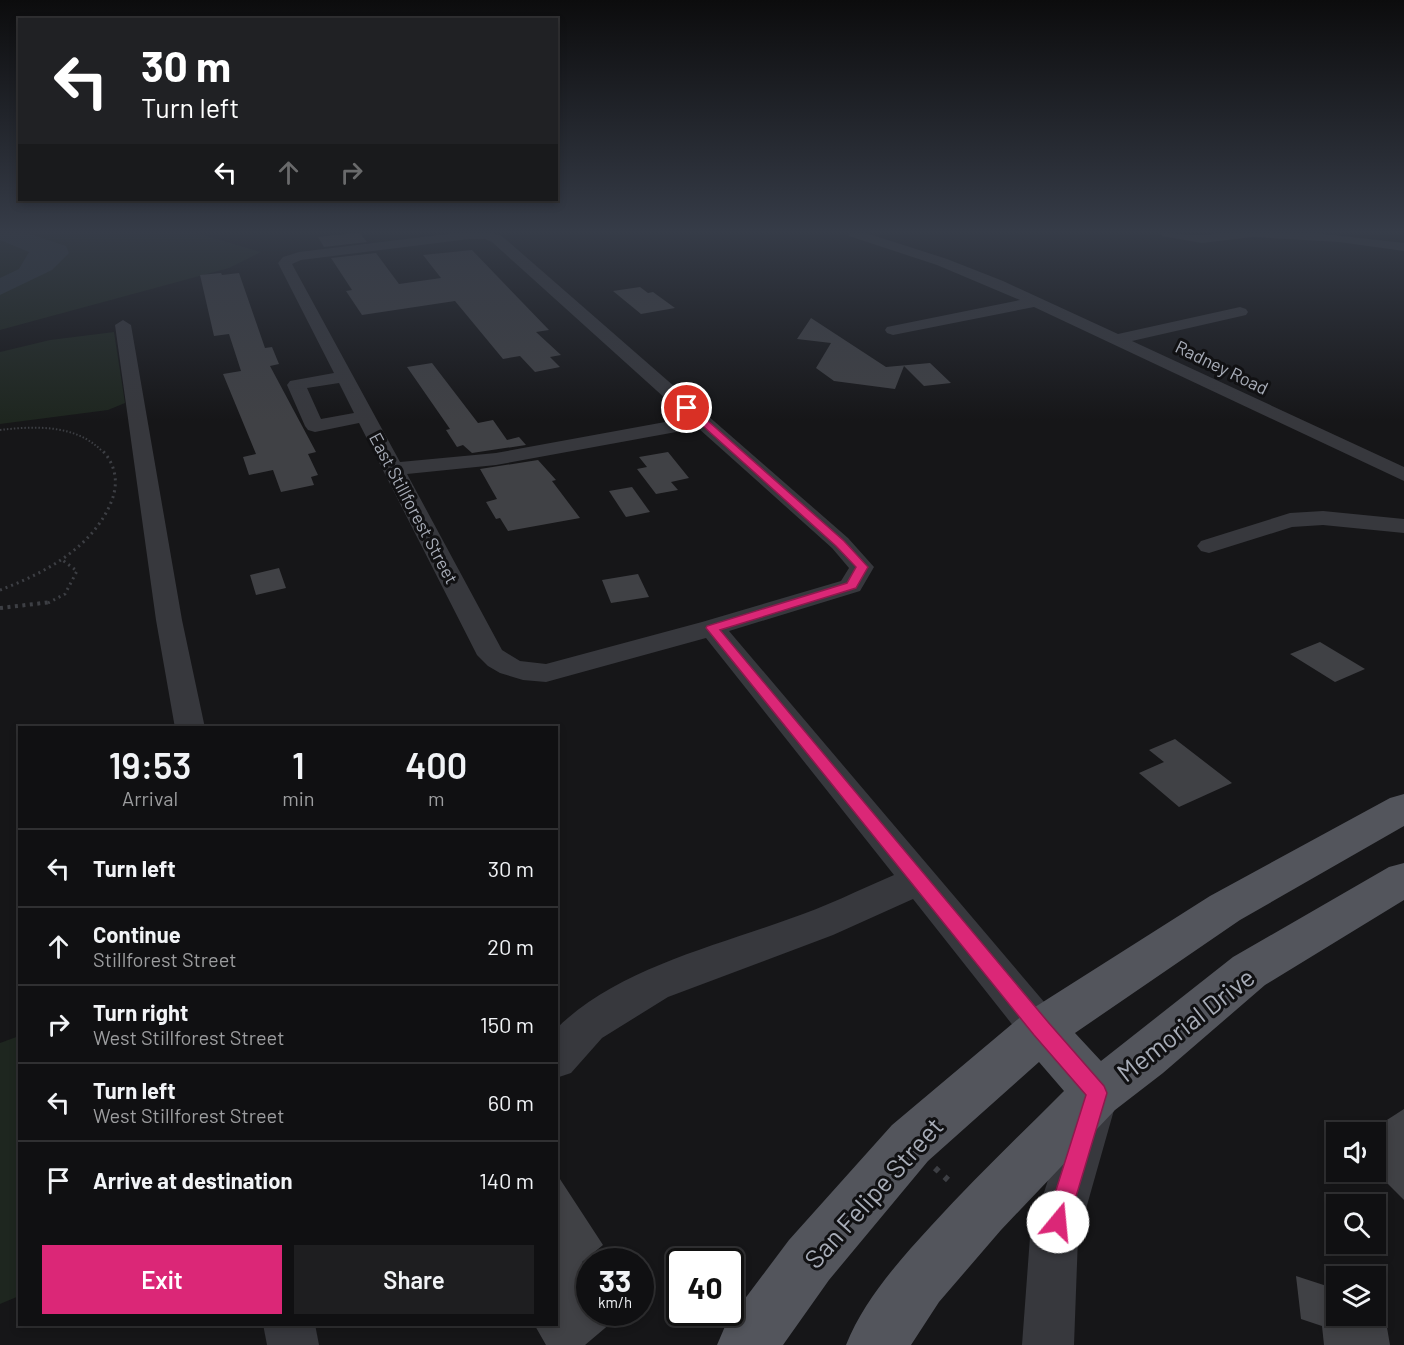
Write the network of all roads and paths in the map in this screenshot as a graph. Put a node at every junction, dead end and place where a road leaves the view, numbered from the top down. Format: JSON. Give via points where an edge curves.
{"nodes":[{"id":1,"x":302,"y":296,"type":"edge"},
{"id":2,"x":561,"y":296,"type":"edge"},
{"id":3,"x":1021,"y":296,"type":"edge"},
{"id":4,"x":1035,"y":302,"type":"junction"},
{"id":5,"x":1240,"y":312,"type":"dead end"},
{"id":6,"x":123,"y":325,"type":"dead end"},
{"id":7,"x":892,"y":330,"type":"dead end"},
{"id":8,"x":1118,"y":339,"type":"junction"},
{"id":9,"x":345,"y":376,"type":"junction"},
{"id":10,"x":366,"y":416,"type":"junction"},
{"id":11,"x":703,"y":422,"type":"junction"},
{"id":12,"x":1,"y":425,"type":"edge"},
{"id":13,"x":0,"y":431,"type":"edge"},
{"id":14,"x":394,"y":470,"type":"junction"},
{"id":15,"x":1404,"y":475,"type":"edge"},
{"id":16,"x":1404,"y":526,"type":"edge"},
{"id":17,"x":1209,"y":546,"type":"dead end"},
{"id":18,"x":61,"y":559,"type":"junction"},
{"id":19,"x":0,"y":590,"type":"edge"},
{"id":20,"x":0,"y":608,"type":"edge"},
{"id":21,"x":712,"y":628,"type":"junction"},
{"id":22,"x":190,"y":726,"type":"edge"},
{"id":23,"x":1404,"y":808,"type":"edge"},
{"id":24,"x":1404,"y":879,"type":"edge"},
{"id":25,"x":918,"y":880,"type":"junction"},
{"id":26,"x":1041,"y":1029,"type":"junction"},
{"id":27,"x":558,"y":1057,"type":"edge"},
{"id":28,"x":1097,"y":1093,"type":"junction"},
{"id":29,"x":928,"y":1161,"type":"dead end"},
{"id":30,"x":948,"y":1180,"type":"dead end"},
{"id":31,"x":289,"y":1326,"type":"edge"},
{"id":32,"x":292,"y":1345,"type":"edge"},
{"id":33,"x":747,"y":1345,"type":"edge"},
{"id":34,"x":876,"y":1345,"type":"edge"},
{"id":35,"x":1048,"y":1345,"type":"edge"}],
"edges":[{"from":1,"to":9,"type":"street","name":"East Stillforest Street"},
{"from":2,"to":11,"type":"street","name":"East Stillforest Street"},
{"from":3,"to":4,"type":"street","name":"Radney Road"},
{"from":4,"to":7,"type":"street"},
{"from":4,"to":8,"type":"street","name":"Radney Road"},
{"from":5,"to":8,"type":"street"},
{"from":6,"to":22,"type":"street"},
{"from":8,"to":15,"type":"street","name":"Radney Road"},
{"from":9,"to":10,"type":"street","name":"East Stillforest Street"},
{"from":9,"to":10,"type":"street","via":[[296,385],[315,426]]},
{"from":10,"to":14,"type":"street","name":"East Stillforest Street"},
{"from":11,"to":14,"type":"street","via":[[496,459]]},
{"from":11,"to":21,"type":"street","name":"East Stillforest Street","via":[[862,567],[851,586]]},
{"from":12,"to":13,"type":"path"},
{"from":13,"to":18,"type":"path","via":[[34,426],[67,431],[96,444],[111,462],[116,482],[109,507],[93,531]]},
{"from":14,"to":21,"type":"street","name":"East Stillforest Street","via":[[491,655],[503,666],[546,673]]},
{"from":16,"to":17,"type":"street","via":[[1323,518],[1290,520]]},
{"from":18,"to":19,"type":"path"},
{"from":18,"to":20,"type":"path","via":[[77,571],[71,588],[62,597],[48,604]]},
{"from":21,"to":25,"type":"street"},
{"from":23,"to":26,"type":"main road","via":[[1225,908]]},
{"from":24,"to":28,"type":"main road","name":"Memorial Drive","via":[[1249,971]]},
{"from":25,"to":26,"type":"street"},
{"from":25,"to":27,"type":"street","via":[[820,924],[654,985],[588,1025]]},
{"from":26,"to":28,"type":"main road"},
{"from":26,"to":33,"type":"main road","name":"San Felipe Street","via":[[910,1143],[809,1260]]},
{"from":28,"to":34,"type":"main road","via":[[918,1282]]},
{"from":28,"to":35,"type":"street","name":"Memorial Drive","via":[[1054,1237]]},
{"from":29,"to":30,"type":"path"},
{"from":31,"to":32,"type":"street"}]}
